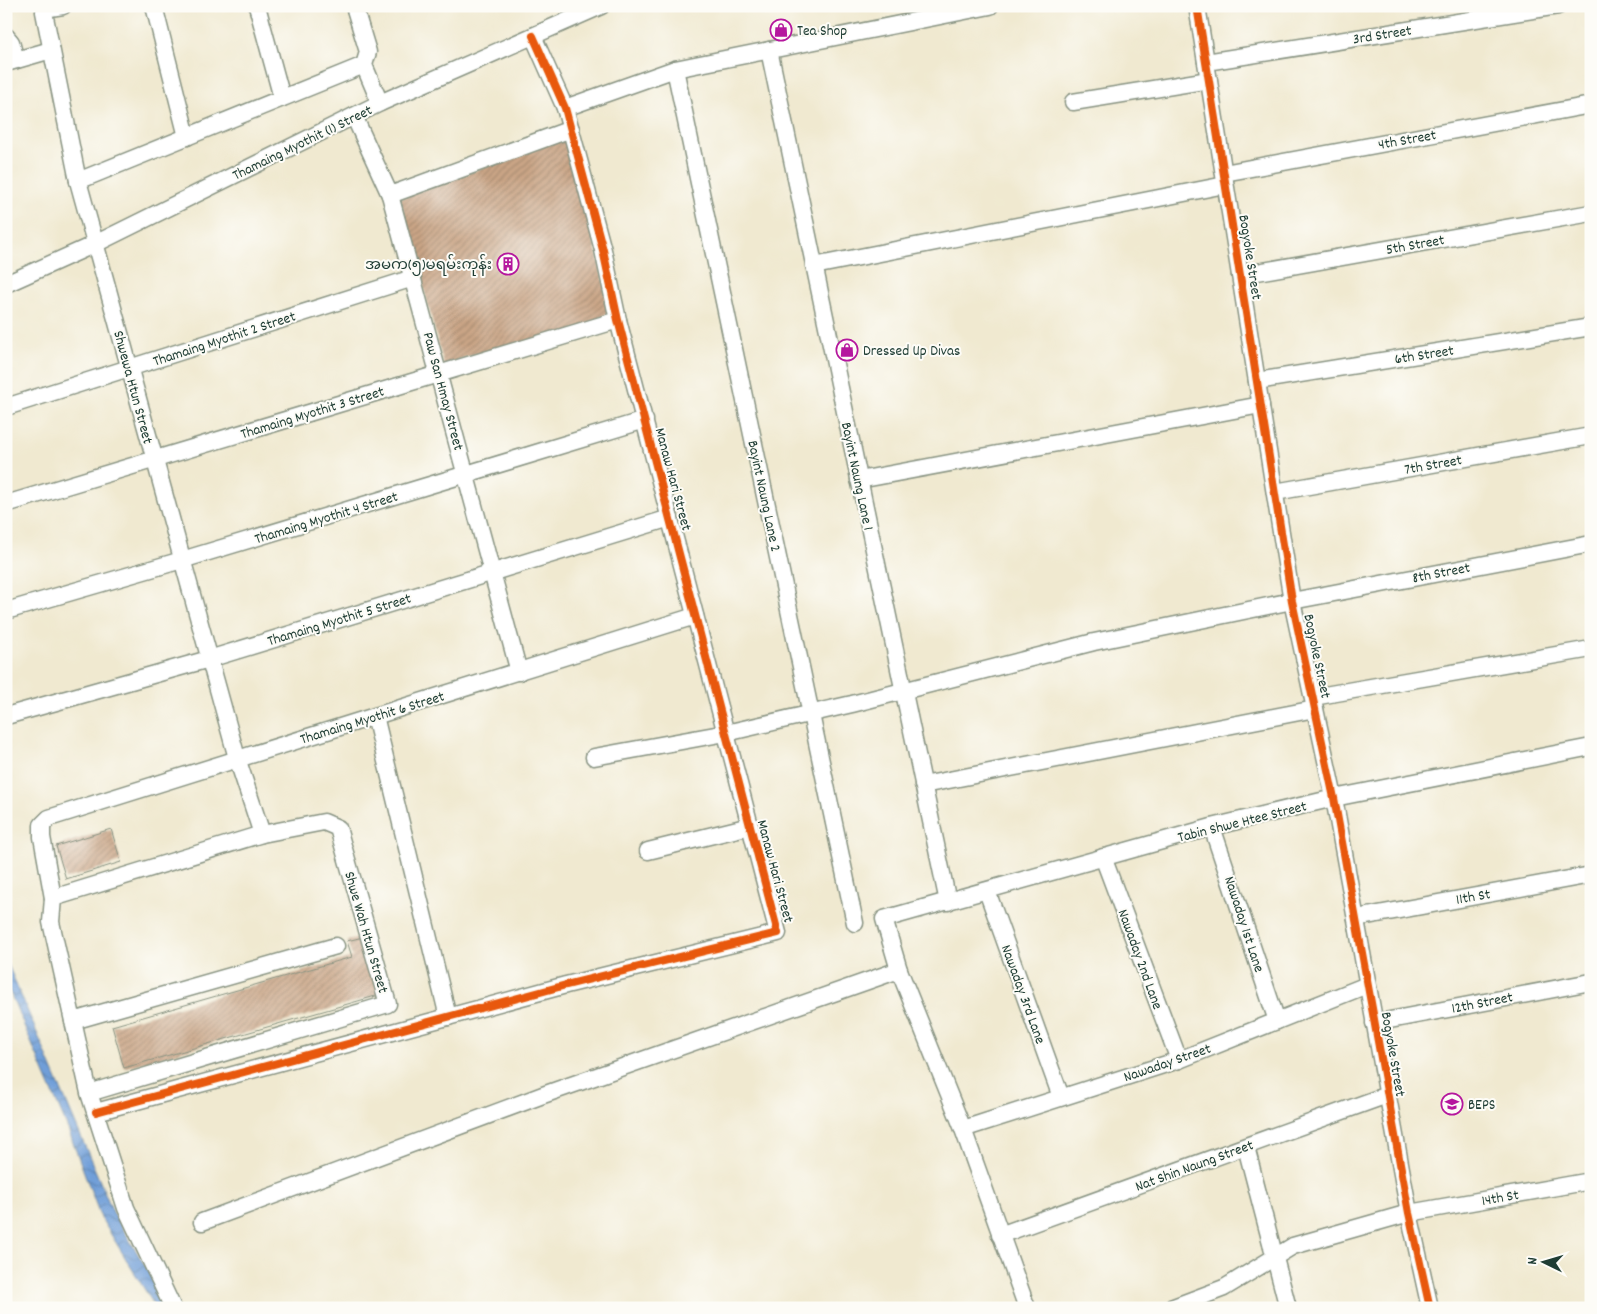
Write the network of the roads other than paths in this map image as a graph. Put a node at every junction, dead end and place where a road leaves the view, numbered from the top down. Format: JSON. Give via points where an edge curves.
{"nodes":[{"id":1,"x":63,"y":6,"type":"edge"},
{"id":2,"x":154,"y":6,"type":"edge"},
{"id":3,"x":256,"y":6,"type":"edge"},
{"id":4,"x":354,"y":6,"type":"edge"},
{"id":5,"x":601,"y":6,"type":"edge"},
{"id":6,"x":990,"y":6,"type":"edge"},
{"id":7,"x":1197,"y":6,"type":"edge"},
{"id":8,"x":1558,"y":6,"type":"edge"},
{"id":9,"x":6,"y":36,"type":"edge"},
{"id":10,"x":533,"y":36,"type":"junction"},
{"id":11,"x":51,"y":50,"type":"junction"},
{"id":12,"x":769,"y":50,"type":"junction"},
{"id":13,"x":11,"y":62,"type":"edge"},
{"id":14,"x":1206,"y":62,"type":"junction"},
{"id":15,"x":364,"y":65,"type":"junction"},
{"id":16,"x":675,"y":68,"type":"junction"},
{"id":17,"x":1209,"y":80,"type":"junction"},
{"id":18,"x":282,"y":98,"type":"junction"},
{"id":19,"x":1073,"y":102,"type":"dead end"},
{"id":20,"x":380,"y":103,"type":"junction"},
{"id":21,"x":1591,"y":105,"type":"edge"},
{"id":22,"x":566,"y":108,"type":"junction"},
{"id":23,"x":354,"y":116,"type":"junction"},
{"id":24,"x":571,"y":129,"type":"junction"},
{"id":25,"x":187,"y":137,"type":"junction"},
{"id":26,"x":1225,"y":179,"type":"junction"},
{"id":27,"x":78,"y":181,"type":"junction"},
{"id":28,"x":390,"y":195,"type":"junction"},
{"id":29,"x":1591,"y":213,"type":"edge"},
{"id":30,"x":95,"y":244,"type":"junction"},
{"id":31,"x":814,"y":266,"type":"junction"},
{"id":32,"x":1240,"y":275,"type":"junction"},
{"id":33,"x":413,"y":278,"type":"junction"},
{"id":34,"x":6,"y":284,"type":"edge"},
{"id":35,"x":618,"y":320,"type":"junction"},
{"id":36,"x":1591,"y":327,"type":"edge"},
{"id":37,"x":129,"y":368,"type":"junction"},
{"id":38,"x":439,"y":374,"type":"junction"},
{"id":39,"x":1257,"y":381,"type":"junction"},
{"id":40,"x":1261,"y":405,"type":"junction"},
{"id":41,"x":6,"y":407,"type":"edge"},
{"id":42,"x":645,"y":420,"type":"junction"},
{"id":43,"x":1591,"y":436,"type":"edge"},
{"id":44,"x":154,"y":460,"type":"junction"},
{"id":45,"x":466,"y":474,"type":"junction"},
{"id":46,"x":859,"y":480,"type":"junction"},
{"id":47,"x":1275,"y":492,"type":"junction"},
{"id":48,"x":6,"y":504,"type":"edge"},
{"id":49,"x":670,"y":518,"type":"junction"},
{"id":50,"x":1591,"y":544,"type":"edge"},
{"id":51,"x":182,"y":560,"type":"junction"},
{"id":52,"x":492,"y":571,"type":"junction"},
{"id":53,"x":1292,"y":601,"type":"junction"},
{"id":54,"x":6,"y":611,"type":"edge"},
{"id":55,"x":695,"y":616,"type":"junction"},
{"id":56,"x":1591,"y":649,"type":"edge"},
{"id":57,"x":209,"y":659,"type":"junction"},
{"id":58,"x":519,"y":672,"type":"junction"},
{"id":59,"x":903,"y":690,"type":"junction"},
{"id":60,"x":1314,"y":703,"type":"junction"},
{"id":61,"x":810,"y":713,"type":"junction"},
{"id":62,"x":6,"y":716,"type":"edge"},
{"id":63,"x":375,"y":716,"type":"junction"},
{"id":64,"x":726,"y":733,"type":"junction"},
{"id":65,"x":1591,"y":747,"type":"edge"},
{"id":66,"x":594,"y":757,"type":"dead end"},
{"id":67,"x":237,"y":758,"type":"junction"},
{"id":68,"x":923,"y":785,"type":"junction"},
{"id":69,"x":1334,"y":798,"type":"junction"},
{"id":70,"x":750,"y":826,"type":"junction"},
{"id":71,"x":1212,"y":827,"type":"junction"},
{"id":72,"x":262,"y":834,"type":"junction"},
{"id":73,"x":648,"y":851,"type":"dead end"},
{"id":74,"x":1104,"y":858,"type":"junction"},
{"id":75,"x":1591,"y":875,"type":"edge"},
{"id":76,"x":987,"y":891,"type":"junction"},
{"id":77,"x":52,"y":898,"type":"junction"},
{"id":78,"x":948,"y":902,"type":"junction"},
{"id":79,"x":1356,"y":918,"type":"junction"},
{"id":80,"x":855,"y":923,"type":"dead end"},
{"id":81,"x":336,"y":946,"type":"dead end"},
{"id":82,"x":899,"y":970,"type":"junction"},
{"id":83,"x":1591,"y":982,"type":"edge"},
{"id":84,"x":1367,"y":985,"type":"junction"},
{"id":85,"x":448,"y":1017,"type":"junction"},
{"id":86,"x":73,"y":1021,"type":"junction"},
{"id":87,"x":1277,"y":1021,"type":"junction"},
{"id":88,"x":1374,"y":1022,"type":"junction"},
{"id":89,"x":1179,"y":1060,"type":"junction"},
{"id":90,"x":89,"y":1093,"type":"junction"},
{"id":91,"x":1387,"y":1095,"type":"junction"},
{"id":92,"x":1062,"y":1097,"type":"junction"},
{"id":93,"x":96,"y":1112,"type":"junction"},
{"id":94,"x":962,"y":1129,"type":"junction"},
{"id":95,"x":1246,"y":1147,"type":"junction"},
{"id":96,"x":1591,"y":1182,"type":"edge"},
{"id":97,"x":1409,"y":1213,"type":"junction"},
{"id":98,"x":202,"y":1222,"type":"dead end"},
{"id":99,"x":1000,"y":1235,"type":"junction"},
{"id":100,"x":1274,"y":1258,"type":"junction"},
{"id":101,"x":173,"y":1308,"type":"edge"},
{"id":102,"x":1027,"y":1308,"type":"edge"},
{"id":103,"x":1171,"y":1308,"type":"edge"},
{"id":104,"x":1288,"y":1308,"type":"edge"},
{"id":105,"x":1430,"y":1308,"type":"edge"}],
"edges":[{"from":1,"to":11,"type":"street","name":"Shwewa Htun Street","via":[[44,12]]},
{"from":2,"to":25,"type":"street"},
{"from":3,"to":18,"type":"street"},
{"from":4,"to":15,"type":"street","via":[[368,52]]},
{"from":5,"to":10,"type":"street","name":"Thamaing Myothit (1) Street"},
{"from":6,"to":12,"type":"street"},
{"from":7,"to":14,"type":"street","name":"Bogyoke Street"},
{"from":8,"to":14,"type":"street","name":"3rd Street"},
{"from":9,"to":13,"type":"street","via":[[11,42]]},
{"from":10,"to":20,"type":"street","name":"Thamaing Myothit (1) Street"},
{"from":10,"to":22,"type":"street","name":"Manaw Hari Street"},
{"from":11,"to":13,"type":"street"},
{"from":11,"to":27,"type":"street","name":"Shwewa Htun Street"},
{"from":12,"to":16,"type":"street"},
{"from":12,"to":31,"type":"street","name":"Bayint Naung Lane 1"},
{"from":14,"to":17,"type":"street","name":"Bogyoke Street"},
{"from":15,"to":18,"type":"street"},
{"from":15,"to":20,"type":"street"},
{"from":16,"to":22,"type":"street"},
{"from":16,"to":61,"type":"street","name":"Bayint Naung Lane 2"},
{"from":17,"to":19,"type":"street"},
{"from":17,"to":26,"type":"street","name":"Bogyoke Street"},
{"from":18,"to":25,"type":"street"},
{"from":20,"to":23,"type":"street","name":"Thamaing Myothit (1) Street"},
{"from":21,"to":26,"type":"street","name":"4th Street"},
{"from":22,"to":24,"type":"street","name":"Manaw Hari Street"},
{"from":23,"to":28,"type":"street","name":"Paw San Hmay Street"},
{"from":23,"to":30,"type":"street","name":"Thamaing Myothit (1) Street"},
{"from":24,"to":28,"type":"street"},
{"from":24,"to":35,"type":"street","name":"Manaw Hari Street"},
{"from":25,"to":27,"type":"street"},
{"from":26,"to":31,"type":"street","name":"4th Street"},
{"from":26,"to":32,"type":"street","name":"Bogyoke Street"},
{"from":27,"to":30,"type":"street","name":"Shwewa Htun Street"},
{"from":28,"to":33,"type":"street","name":"Paw San Hmay Street"},
{"from":29,"to":32,"type":"street","name":"5th Street"},
{"from":30,"to":34,"type":"street","name":"Thamaing Myothit (1) Street"},
{"from":30,"to":37,"type":"street","name":"Shwewa Htun Street"},
{"from":31,"to":46,"type":"street","name":"Bayint Naung Lane 1"},
{"from":32,"to":39,"type":"street","name":"Bogyoke Street"},
{"from":33,"to":37,"type":"street","name":"Thamaing Myothit 2 Street"},
{"from":33,"to":38,"type":"street","name":"Paw San Hmay Street"},
{"from":35,"to":38,"type":"street","name":"Thamaing Myothit 3 Street"},
{"from":35,"to":42,"type":"street","name":"Manaw Hari Street"},
{"from":36,"to":39,"type":"street","name":"6th Street"},
{"from":37,"to":41,"type":"street","name":"Thamaing Myothit 2 Street"},
{"from":37,"to":44,"type":"street","name":"Shwewa Htun Street"},
{"from":38,"to":44,"type":"street","name":"Thamaing Myothit 3 Street"},
{"from":38,"to":45,"type":"street","name":"Paw San Hmay Street"},
{"from":39,"to":40,"type":"street","name":"Bogyoke Street"},
{"from":40,"to":46,"type":"street"},
{"from":40,"to":47,"type":"street","name":"Bogyoke Street"},
{"from":42,"to":45,"type":"street","name":"Thamaing Myothit 4 Street"},
{"from":42,"to":49,"type":"street","name":"Manaw Hari Street"},
{"from":43,"to":47,"type":"street","name":"7th Street"},
{"from":44,"to":48,"type":"street","name":"Thamaing Myothit 3 Street"},
{"from":44,"to":51,"type":"street","name":"Shwewa Htun Street"},
{"from":45,"to":51,"type":"street","name":"Thamaing Myothit 4 Street"},
{"from":45,"to":52,"type":"street","name":"Paw San Hmay Street"},
{"from":46,"to":59,"type":"street","name":"Bayint Naung Lane 1"},
{"from":47,"to":53,"type":"street","name":"Bogyoke Street"},
{"from":49,"to":52,"type":"street","name":"Thamaing Myothit 5 Street"},
{"from":49,"to":55,"type":"street","name":"Manaw Hari Street"},
{"from":50,"to":53,"type":"street","name":"8th Street"},
{"from":51,"to":54,"type":"street","name":"Thamaing Myothit 4 Street"},
{"from":51,"to":57,"type":"street","name":"Shwewa Htun Street"},
{"from":52,"to":57,"type":"street","name":"Thamaing Myothit 5 Street"},
{"from":52,"to":58,"type":"street","name":"Paw San Hmay Street"},
{"from":53,"to":59,"type":"street","name":"8th Street","via":[[1094,642]]},
{"from":53,"to":60,"type":"street","name":"Bogyoke Street"},
{"from":55,"to":58,"type":"street","name":"Thamaing Myothit 6 Street"},
{"from":55,"to":64,"type":"street","name":"Manaw Hari Street"},
{"from":56,"to":60,"type":"street"},
{"from":57,"to":62,"type":"street","name":"Thamaing Myothit 5 Street"},
{"from":57,"to":67,"type":"street","name":"Shwewa Htun Street"},
{"from":58,"to":63,"type":"street","name":"Thamaing Myothit 6 Street"},
{"from":59,"to":61,"type":"street","name":"8th Street"},
{"from":59,"to":68,"type":"street","name":"Bayint Naung Lane 1"},
{"from":60,"to":68,"type":"street"},
{"from":60,"to":69,"type":"street","name":"Bogyoke Street"},
{"from":61,"to":64,"type":"street","name":"8th Street"},
{"from":61,"to":80,"type":"street","name":"Bayint Naung Lane 2"},
{"from":63,"to":67,"type":"street","name":"Thamaing Myothit 6 Street"},
{"from":63,"to":85,"type":"street"},
{"from":64,"to":66,"type":"street","name":"8th Street"},
{"from":64,"to":70,"type":"street","name":"Manaw Hari Street"},
{"from":65,"to":69,"type":"street","name":"Tabin Shwe Htee Street"},
{"from":67,"to":72,"type":"street"},
{"from":67,"to":77,"type":"street","name":"Thamaing Myothit 6 Street","via":[[49,818],[42,825],[42,837]]},
{"from":68,"to":78,"type":"street","name":"Bayint Naung Lane 1"},
{"from":69,"to":71,"type":"street","name":"Tabin Shwe Htee Street"},
{"from":69,"to":79,"type":"street","name":"Bogyoke Street"},
{"from":70,"to":73,"type":"street"},
{"from":70,"to":85,"type":"street","name":"Manaw Hari Street","via":[[778,933]]},
{"from":71,"to":74,"type":"street","name":"Tabin Shwe Htee Street"},
{"from":71,"to":87,"type":"street","name":"Nawaday 1st Lane"},
{"from":72,"to":77,"type":"street"},
{"from":72,"to":90,"type":"street","name":"Shwe Wah Htun Street","via":[[324,822],[338,828],[388,1004]]},
{"from":74,"to":76,"type":"street","name":"Tabin Shwe Htee Street"},
{"from":74,"to":89,"type":"street","name":"Nawaday 2nd Lane"},
{"from":75,"to":79,"type":"street","name":"11th St"},
{"from":76,"to":78,"type":"street","name":"Tabin Shwe Htee Street"},
{"from":76,"to":92,"type":"street","name":"Nawaday 3rd Lane"},
{"from":77,"to":86,"type":"street","via":[[51,922]]},
{"from":78,"to":82,"type":"street","name":"Tabin Shwe Htee Street","via":[[884,919]]},
{"from":79,"to":84,"type":"street","name":"Bogyoke Street"},
{"from":81,"to":86,"type":"street"},
{"from":82,"to":94,"type":"street"},
{"from":82,"to":98,"type":"street","via":[[542,1095]]},
{"from":83,"to":88,"type":"street","name":"12th Street"},
{"from":84,"to":87,"type":"street","name":"Nawaday Street"},
{"from":84,"to":88,"type":"street","name":"Bogyoke Street"},
{"from":85,"to":93,"type":"street"},
{"from":86,"to":90,"type":"street"},
{"from":87,"to":89,"type":"street","name":"Nawaday Street"},
{"from":88,"to":91,"type":"street","name":"Bogyoke Street"},
{"from":89,"to":92,"type":"street","name":"Nawaday Street"},
{"from":90,"to":93,"type":"street"},
{"from":91,"to":95,"type":"street","name":"Nat Shin Naung Street"},
{"from":91,"to":97,"type":"street","name":"Bogyoke Street"},
{"from":92,"to":94,"type":"street","name":"Nawaday Street"},
{"from":93,"to":101,"type":"street","via":[[126,1208]]},
{"from":94,"to":99,"type":"street"},
{"from":95,"to":99,"type":"street","name":"Nat Shin Naung Street"},
{"from":95,"to":100,"type":"street"},
{"from":96,"to":97,"type":"street","name":"14th St"},
{"from":97,"to":100,"type":"street","name":"14th St","via":[[1293,1246]]},
{"from":97,"to":105,"type":"street","name":"Bogyoke Street"},
{"from":99,"to":102,"type":"street"},
{"from":100,"to":103,"type":"street","name":"14th St","via":[[1224,1288]]},
{"from":100,"to":104,"type":"street"}]}
